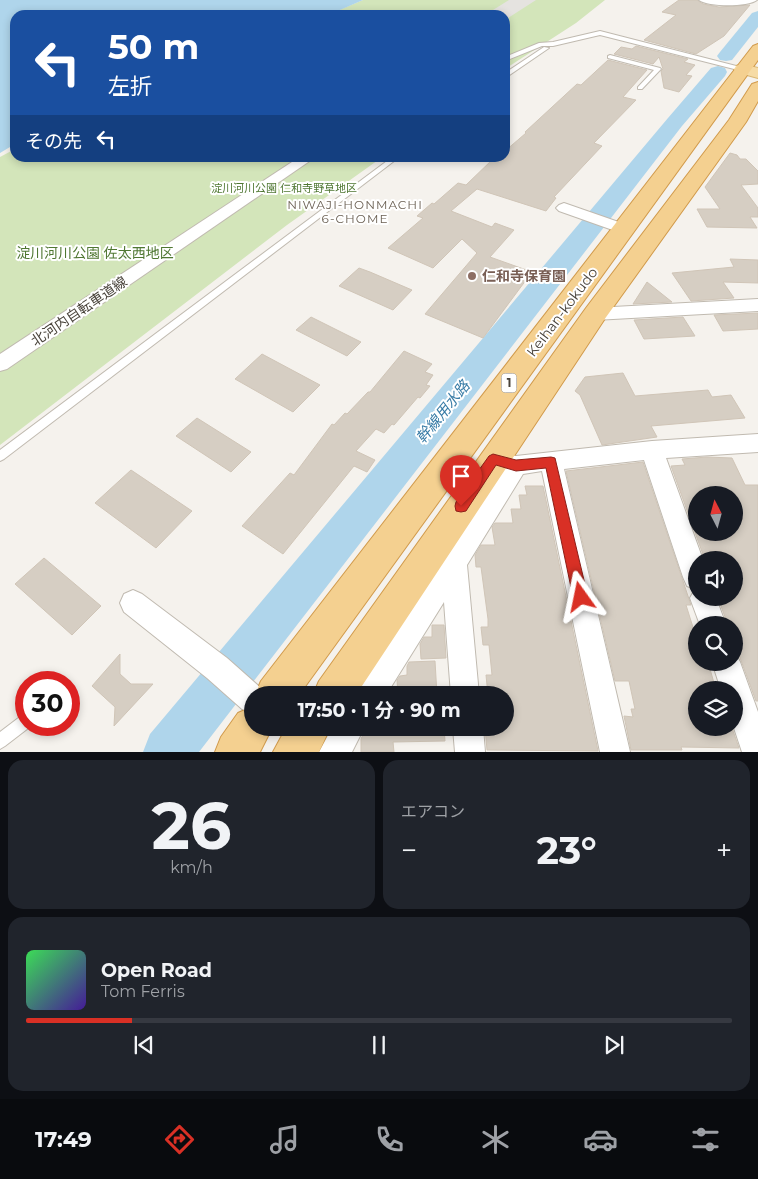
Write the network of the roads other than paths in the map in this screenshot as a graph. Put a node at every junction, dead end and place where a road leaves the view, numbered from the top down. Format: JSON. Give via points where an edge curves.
{"nodes":[{"id":1,"x":704,"y":0,"type":"edge"},
{"id":2,"x":752,"y":0,"type":"edge"},
{"id":3,"x":728,"y":1,"type":"edge"},
{"id":4,"x":554,"y":44,"type":"junction"},
{"id":5,"x":510,"y":57,"type":"edge"},
{"id":6,"x":610,"y":58,"type":"dead end"},
{"id":7,"x":754,"y":69,"type":"edge"},
{"id":8,"x":510,"y":72,"type":"edge"},
{"id":9,"x":640,"y":88,"type":"dead end"},
{"id":10,"x":301,"y":162,"type":"edge"},
{"id":11,"x":390,"y":162,"type":"edge"},
{"id":12,"x":564,"y":208,"type":"dead end"},
{"id":13,"x":606,"y":222,"type":"junction"},
{"id":14,"x":758,"y":306,"type":"edge"},
{"id":15,"x":594,"y":314,"type":"junction"},
{"id":16,"x":0,"y":364,"type":"edge"},
{"id":17,"x":757,"y":446,"type":"edge"},
{"id":18,"x":652,"y":450,"type":"junction"},
{"id":19,"x":0,"y":456,"type":"edge"},
{"id":20,"x":505,"y":462,"type":"junction"},
{"id":21,"x":551,"y":462,"type":"junction"},
{"id":22,"x":688,"y":554,"type":"edge"},
{"id":23,"x":454,"y":564,"type":"junction"},
{"id":24,"x":133,"y":602,"type":"dead end"},
{"id":25,"x":729,"y":671,"type":"edge"},
{"id":26,"x":281,"y":686,"type":"edge"},
{"id":27,"x":340,"y":686,"type":"edge"},
{"id":28,"x":376,"y":686,"type":"edge"},
{"id":29,"x":464,"y":686,"type":"edge"},
{"id":30,"x":244,"y":692,"type":"edge"},
{"id":31,"x":15,"y":729,"type":"edge"},
{"id":32,"x":246,"y":736,"type":"edge"},
{"id":33,"x":305,"y":736,"type":"edge"},
{"id":34,"x":344,"y":736,"type":"edge"},
{"id":35,"x":469,"y":736,"type":"edge"},
{"id":36,"x":0,"y":741,"type":"edge"},
{"id":37,"x":236,"y":752,"type":"edge"},
{"id":38,"x":294,"y":752,"type":"edge"},
{"id":39,"x":334,"y":752,"type":"edge"},
{"id":40,"x":470,"y":752,"type":"edge"},
{"id":41,"x":615,"y":752,"type":"edge"},
{"id":42,"x":757,"y":752,"type":"edge"}],
"edges":[{"from":1,"to":3,"type":"street"},
{"from":2,"to":3,"type":"street"},
{"from":4,"to":5,"type":"lane","via":[[541,44]]},
{"from":4,"to":7,"type":"lane","via":[[600,33]]},
{"from":4,"to":8,"type":"lane"},
{"from":6,"to":9,"type":"lane","via":[[658,69]]},
{"from":7,"to":13,"type":"highway","name":"Keihan-kokudo","number":"1"},
{"from":7,"to":15,"type":"highway","name":"Keihan-kokudo","number":"1","via":[[737,122]]},
{"from":10,"to":16,"type":"street","name":"北河内自転車道線"},
{"from":11,"to":19,"type":"lane"},
{"from":12,"to":13,"type":"street"},
{"from":13,"to":26,"type":"highway","name":"Keihan-kokudo","number":"1"},
{"from":14,"to":15,"type":"street"},
{"from":15,"to":20,"type":"highway","name":"Keihan-kokudo","number":"1"},
{"from":17,"to":18,"type":"street"},
{"from":18,"to":21,"type":"street"},
{"from":18,"to":22,"type":"street"},
{"from":20,"to":21,"type":"street"},
{"from":20,"to":23,"type":"street"},
{"from":20,"to":27,"type":"highway","name":"Keihan-kokudo","number":"1"},
{"from":21,"to":41,"type":"street"},
{"from":23,"to":28,"type":"street"},
{"from":23,"to":29,"type":"street"},
{"from":24,"to":30,"type":"street"},
{"from":25,"to":42,"type":"street"},
{"from":31,"to":36,"type":"lane"},
{"from":32,"to":37,"type":"highway"},
{"from":33,"to":38,"type":"highway"},
{"from":34,"to":39,"type":"street"},
{"from":35,"to":40,"type":"street"}]}
